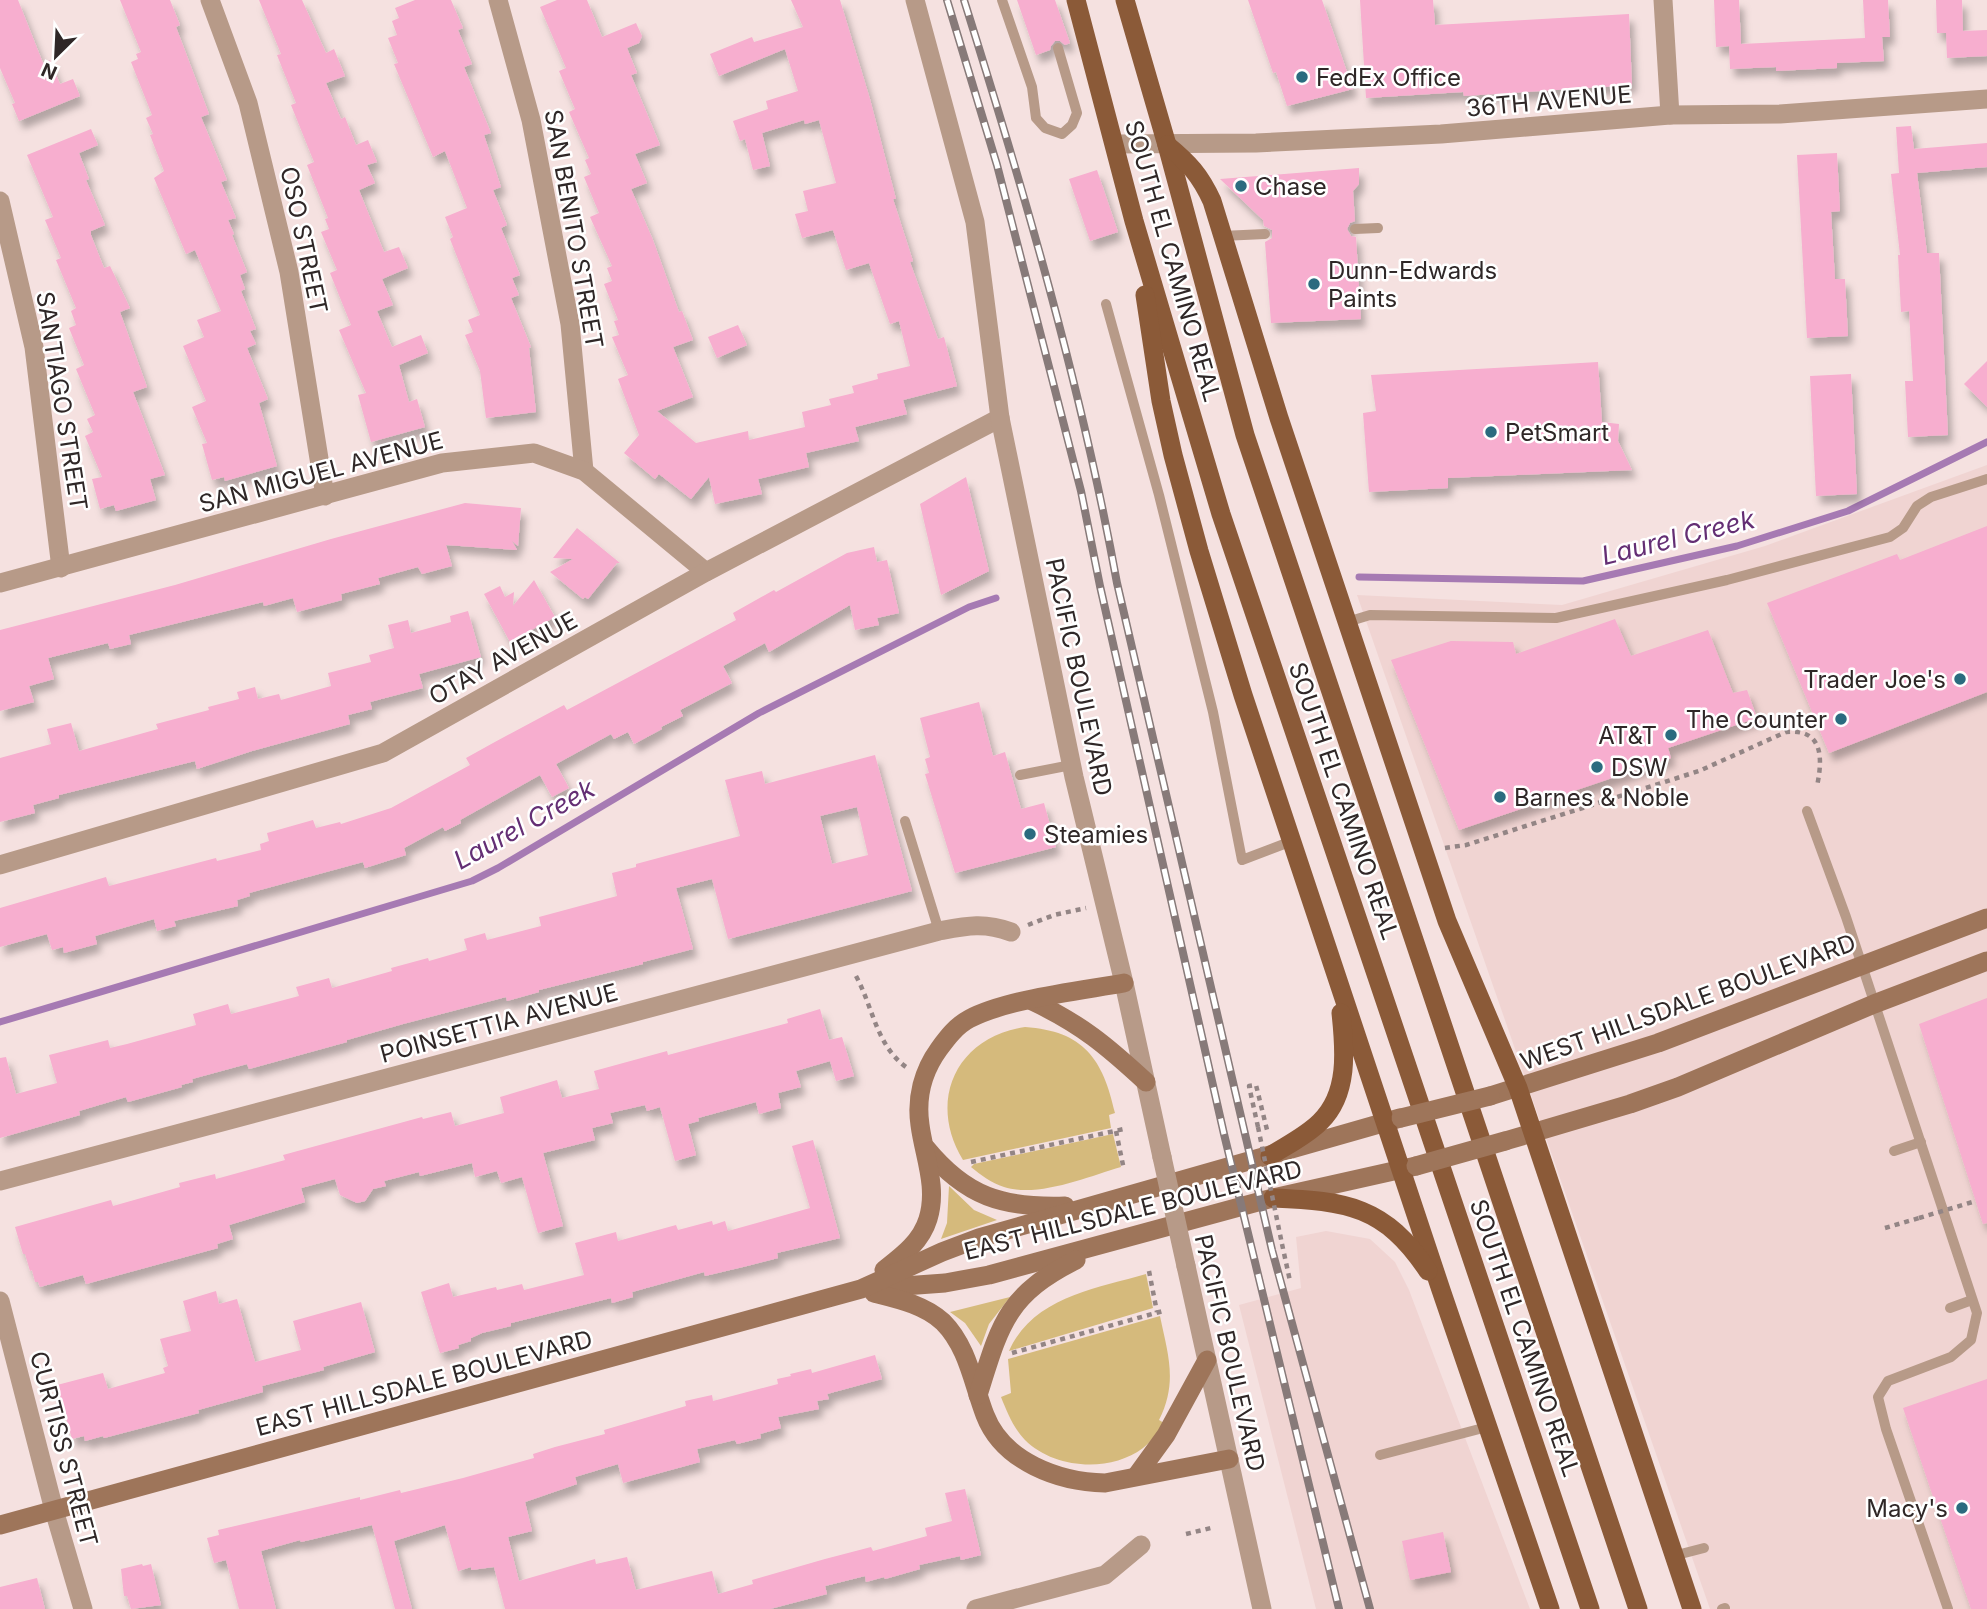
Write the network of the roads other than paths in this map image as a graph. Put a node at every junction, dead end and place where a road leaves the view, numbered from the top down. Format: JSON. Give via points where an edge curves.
{"nodes":[{"id":1,"x":210,"y":0,"type":"edge"},
{"id":2,"x":498,"y":0,"type":"edge"},
{"id":3,"x":915,"y":0,"type":"edge"},
{"id":4,"x":1002,"y":0,"type":"edge"},
{"id":5,"x":1076,"y":0,"type":"edge"},
{"id":6,"x":1125,"y":0,"type":"edge"},
{"id":7,"x":1663,"y":0,"type":"edge"},
{"id":8,"x":1058,"y":48,"type":"dead end"},
{"id":9,"x":1987,"y":99,"type":"edge"},
{"id":10,"x":1670,"y":115,"type":"junction"},
{"id":11,"x":1115,"y":144,"type":"junction"},
{"id":12,"x":1167,"y":145,"type":"junction"},
{"id":13,"x":0,"y":201,"type":"edge"},
{"id":14,"x":1134,"y":221,"type":"junction"},
{"id":15,"x":1378,"y":228,"type":"dead end"},
{"id":16,"x":1356,"y":229,"type":"dead end"},
{"id":17,"x":1265,"y":234,"type":"dead end"},
{"id":18,"x":1222,"y":236,"type":"junction"},
{"id":19,"x":1106,"y":304,"type":"dead end"},
{"id":20,"x":1000,"y":418,"type":"junction"},
{"id":21,"x":584,"y":471,"type":"junction"},
{"id":22,"x":1987,"y":479,"type":"edge"},
{"id":23,"x":325,"y":496,"type":"junction"},
{"id":24,"x":61,"y":568,"type":"junction"},
{"id":25,"x":706,"y":572,"type":"junction"},
{"id":26,"x":0,"y":583,"type":"edge"},
{"id":27,"x":1347,"y":622,"type":"junction"},
{"id":28,"x":1072,"y":765,"type":"junction"},
{"id":29,"x":1020,"y":775,"type":"dead end"},
{"id":30,"x":1807,"y":811,"type":"dead end"},
{"id":31,"x":905,"y":821,"type":"dead end"},
{"id":32,"x":1292,"y":841,"type":"junction"},
{"id":33,"x":0,"y":864,"type":"edge"},
{"id":34,"x":1987,"y":918,"type":"edge"},
{"id":35,"x":939,"y":931,"type":"junction"},
{"id":36,"x":1011,"y":932,"type":"road end"},
{"id":37,"x":1987,"y":961,"type":"edge"},
{"id":38,"x":1861,"y":966,"type":"junction"},
{"id":39,"x":1337,"y":977,"type":"junction"},
{"id":40,"x":1124,"y":983,"type":"junction"},
{"id":41,"x":1032,"y":1001,"type":"junction"},
{"id":42,"x":1874,"y":1004,"type":"junction"},
{"id":43,"x":1146,"y":1082,"type":"junction"},
{"id":44,"x":1518,"y":1088,"type":"junction"},
{"id":45,"x":1393,"y":1120,"type":"junction"},
{"id":46,"x":1534,"y":1134,"type":"junction"},
{"id":47,"x":1921,"y":1142,"type":"junction"},
{"id":48,"x":926,"y":1148,"type":"junction"},
{"id":49,"x":1894,"y":1151,"type":"dead end"},
{"id":50,"x":1270,"y":1156,"type":"junction"},
{"id":51,"x":1409,"y":1167,"type":"junction"},
{"id":52,"x":0,"y":1181,"type":"edge"},
{"id":53,"x":1273,"y":1198,"type":"junction"},
{"id":54,"x":1097,"y":1204,"type":"junction"},
{"id":55,"x":1113,"y":1242,"type":"junction"},
{"id":56,"x":861,"y":1289,"type":"junction"},
{"id":57,"x":1441,"y":1290,"type":"junction"},
{"id":58,"x":1972,"y":1300,"type":"junction"},
{"id":59,"x":0,"y":1301,"type":"edge"},
{"id":60,"x":1950,"y":1308,"type":"dead end"},
{"id":61,"x":1208,"y":1360,"type":"junction"},
{"id":62,"x":978,"y":1395,"type":"junction"},
{"id":63,"x":1487,"y":1427,"type":"junction"},
{"id":64,"x":1380,"y":1455,"type":"dead end"},
{"id":65,"x":1229,"y":1459,"type":"junction"},
{"id":66,"x":1137,"y":1475,"type":"junction"},
{"id":67,"x":1906,"y":1488,"type":"junction"},
{"id":68,"x":1894,"y":1492,"type":"dead end"},
{"id":69,"x":54,"y":1510,"type":"junction"},
{"id":70,"x":0,"y":1525,"type":"edge"},
{"id":71,"x":1141,"y":1545,"type":"dead end"},
{"id":72,"x":1704,"y":1548,"type":"dead end"},
{"id":73,"x":1673,"y":1556,"type":"junction"},
{"id":74,"x":83,"y":1609,"type":"edge"},
{"id":75,"x":976,"y":1609,"type":"edge"},
{"id":76,"x":1262,"y":1609,"type":"edge"},
{"id":77,"x":1550,"y":1609,"type":"edge"},
{"id":78,"x":1590,"y":1609,"type":"edge"},
{"id":79,"x":1638,"y":1609,"type":"edge"},
{"id":80,"x":1692,"y":1609,"type":"edge"},
{"id":81,"x":1948,"y":1609,"type":"edge"}],
"edges":[{"from":1,"to":23,"type":"street","name":"OSO STREET","via":[[248,103],[289,272]]},
{"from":2,"to":21,"type":"street","name":"SAN BENITO STREET","via":[[531,120],[570,324]]},
{"from":3,"to":20,"type":"street","name":"PACIFIC BOULEVARD","via":[[975,222]]},
{"from":4,"to":8,"type":"lane","via":[[1032,87],[1036,118],[1045,128],[1062,134],[1077,113]]},
{"from":5,"to":11,"type":"main road","name":"SOUTH EL CAMINO REAL"},
{"from":6,"to":12,"type":"main road","name":"SOUTH EL CAMINO REAL"},
{"from":7,"to":10,"type":"street"},
{"from":9,"to":10,"type":"street","name":"36TH AVENUE","via":[[1780,114]]},
{"from":10,"to":12,"type":"street","name":"36TH AVENUE","via":[[1441,134]]},
{"from":11,"to":12,"type":"street","name":"36TH AVENUE"},
{"from":11,"to":14,"type":"main road","name":"SOUTH EL CAMINO REAL"},
{"from":12,"to":18,"type":"main road","via":[[1203,182]]},
{"from":12,"to":79,"type":"main road","name":"SOUTH EL CAMINO REAL","via":[[1245,435]]},
{"from":13,"to":24,"type":"street","name":"SANTIAGO STREET","via":[[34,347]]},
{"from":14,"to":32,"type":"main road","via":[[1173,455]]},
{"from":14,"to":78,"type":"main road","name":"SOUTH EL CAMINO REAL","via":[[1221,514]]},
{"from":15,"to":16,"type":"lane"},
{"from":17,"to":18,"type":"lane"},
{"from":18,"to":27,"type":"main road"},
{"from":19,"to":32,"type":"lane","via":[[1213,712],[1242,860]]},
{"from":20,"to":25,"type":"street","name":"OTAY AVENUE"},
{"from":20,"to":28,"type":"street","name":"PACIFIC BOULEVARD"},
{"from":21,"to":23,"type":"street","name":"SAN MIGUEL AVENUE","via":[[534,453],[442,463]]},
{"from":21,"to":25,"type":"street","name":"SAN MIGUEL AVENUE"},
{"from":22,"to":27,"type":"lane","via":[[1931,497],[1890,537],[1714,583],[1556,618],[1370,615]]},
{"from":23,"to":24,"type":"street","name":"SAN MIGUEL AVENUE"},
{"from":24,"to":26,"type":"street","name":"SAN MIGUEL AVENUE"},
{"from":25,"to":33,"type":"street","name":"OTAY AVENUE","via":[[383,753]]},
{"from":27,"to":44,"type":"main road","via":[[1447,921]]},
{"from":28,"to":29,"type":"lane"},
{"from":28,"to":40,"type":"street","name":"PACIFIC BOULEVARD"},
{"from":30,"to":38,"type":"lane"},
{"from":31,"to":35,"type":"lane"},
{"from":32,"to":39,"type":"main road"},
{"from":34,"to":38,"type":"main road","name":"WEST HILLSDALE BOULEVARD"},
{"from":35,"to":36,"type":"street","name":"POINSETTIA AVENUE","via":[[970,925]]},
{"from":35,"to":52,"type":"street","name":"POINSETTIA AVENUE"},
{"from":37,"to":42,"type":"main road"},
{"from":38,"to":42,"type":"lane"},
{"from":38,"to":44,"type":"main road","name":"WEST HILLSDALE BOULEVARD","via":[[1658,1043]]},
{"from":39,"to":45,"type":"main road"},
{"from":39,"to":50,"type":"main road","via":[[1343,1038],[1339,1093],[1322,1121]]},
{"from":40,"to":41,"type":"main road"},
{"from":40,"to":43,"type":"street","name":"PACIFIC BOULEVARD"},
{"from":41,"to":43,"type":"main road","via":[[1087,1031]]},
{"from":41,"to":48,"type":"main road","via":[[993,1009],[966,1021],[947,1037],[921,1086],[919,1124]]},
{"from":42,"to":46,"type":"main road","via":[[1678,1087]]},
{"from":42,"to":47,"type":"lane"},
{"from":43,"to":61,"type":"street","name":"PACIFIC BOULEVARD","bridge":true},
{"from":44,"to":45,"type":"main road","name":"WEST HILLSDALE BOULEVARD","bridge":true},
{"from":44,"to":46,"type":"main road"},
{"from":45,"to":50,"type":"main road","name":"EAST HILLSDALE BOULEVARD"},
{"from":45,"to":51,"type":"main road"},
{"from":46,"to":51,"type":"main road","bridge":true},
{"from":46,"to":73,"type":"main road"},
{"from":47,"to":49,"type":"lane"},
{"from":47,"to":58,"type":"lane"},
{"from":48,"to":54,"type":"main road","via":[[960,1182],[1007,1204]]},
{"from":48,"to":56,"type":"main road","via":[[932,1204],[928,1221],[909,1250]]},
{"from":50,"to":54,"type":"main road","name":"EAST HILLSDALE BOULEVARD"},
{"from":51,"to":53,"type":"main road","name":"EAST HILLSDALE BOULEVARD"},
{"from":51,"to":57,"type":"main road"},
{"from":53,"to":55,"type":"main road","name":"EAST HILLSDALE BOULEVARD"},
{"from":53,"to":57,"type":"main road","via":[[1337,1203],[1377,1217],[1406,1242]]},
{"from":54,"to":56,"type":"main road","name":"EAST HILLSDALE BOULEVARD","via":[[979,1238]]},
{"from":55,"to":56,"type":"main road","name":"EAST HILLSDALE BOULEVARD","via":[[978,1277]]},
{"from":55,"to":62,"type":"main road","via":[[1049,1274],[1024,1295],[999,1329]]},
{"from":56,"to":62,"type":"main road","via":[[908,1302],[942,1321],[960,1346]]},
{"from":56,"to":69,"type":"main road","name":"EAST HILLSDALE BOULEVARD"},
{"from":57,"to":63,"type":"main road"},
{"from":58,"to":60,"type":"lane"},
{"from":58,"to":67,"type":"lane","via":[[1977,1313],[1971,1340],[1951,1357],[1888,1381],[1878,1397],[1880,1431]]},
{"from":59,"to":69,"type":"street","name":"CURTISS STREET"},
{"from":61,"to":65,"type":"street","name":"PACIFIC BOULEVARD"},
{"from":61,"to":66,"type":"main road","via":[[1167,1435]]},
{"from":62,"to":66,"type":"main road","via":[[999,1439],[1037,1468],[1088,1482]]},
{"from":63,"to":64,"type":"lane"},
{"from":63,"to":77,"type":"main road"},
{"from":65,"to":66,"type":"main road"},
{"from":65,"to":76,"type":"street","name":"PACIFIC BOULEVARD"},
{"from":67,"to":68,"type":"lane"},
{"from":67,"to":81,"type":"lane"},
{"from":69,"to":70,"type":"main road","name":"EAST HILLSDALE BOULEVARD"},
{"from":69,"to":74,"type":"street","name":"CURTISS STREET"},
{"from":71,"to":75,"type":"street","via":[[1105,1575]]},
{"from":72,"to":73,"type":"lane"},
{"from":73,"to":80,"type":"main road"}]}
